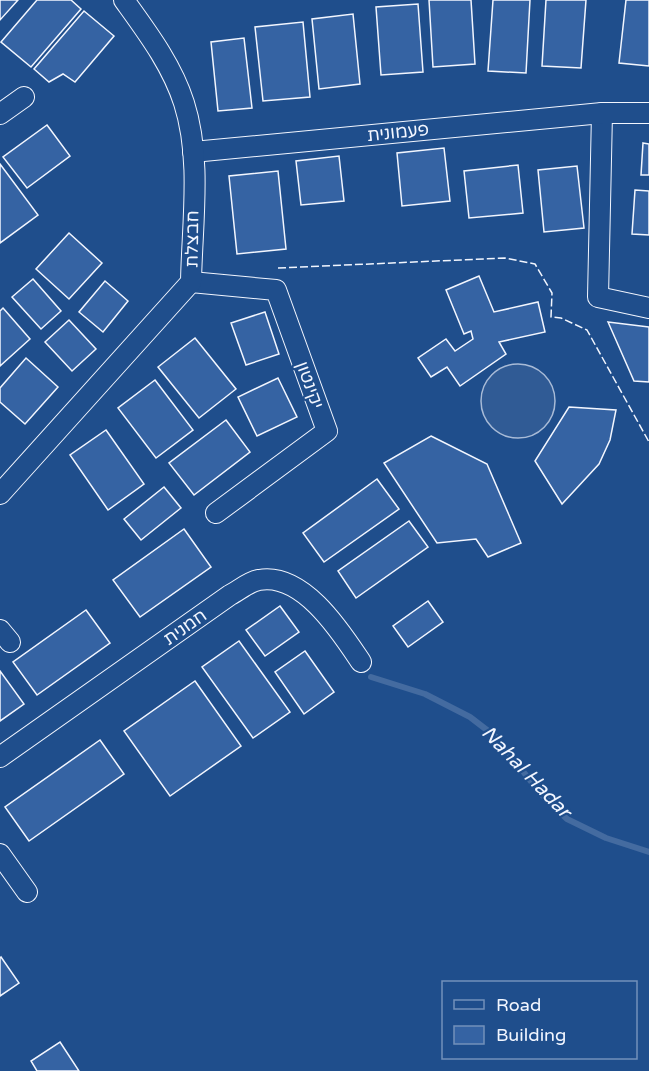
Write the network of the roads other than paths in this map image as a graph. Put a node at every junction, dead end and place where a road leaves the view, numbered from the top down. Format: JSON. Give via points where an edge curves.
{"nodes":[{"id":1,"x":124,"y":0,"type":"edge"},
{"id":2,"x":24,"y":97,"type":"dead end"},
{"id":3,"x":602,"y":113,"type":"junction"},
{"id":4,"x":649,"y":113,"type":"edge"},
{"id":5,"x":0,"y":114,"type":"edge"},
{"id":6,"x":193,"y":152,"type":"junction"},
{"id":7,"x":191,"y":282,"type":"junction"},
{"id":8,"x":649,"y":308,"type":"edge"},
{"id":9,"x":5,"y":481,"type":"edge"},
{"id":10,"x":216,"y":513,"type":"dead end"},
{"id":11,"x":361,"y":662,"type":"dead end"},
{"id":12,"x":0,"y":757,"type":"edge"},
{"id":13,"x":0,"y":854,"type":"edge"},
{"id":14,"x":27,"y":892,"type":"dead end"}],
"edges":[{"from":1,"to":6,"type":"street","name":"חבצלת","via":[[156,44],[184,103]]},
{"from":2,"to":5,"type":"street"},
{"from":3,"to":4,"type":"street","name":"פעמונית"},
{"from":3,"to":6,"type":"street","name":"פעמונית"},
{"from":3,"to":8,"type":"street","via":[[598,297]]},
{"from":6,"to":7,"type":"street","name":"חבצלת"},
{"from":7,"to":9,"type":"street","name":"חבצלת"},
{"from":7,"to":10,"type":"street","name":"יקינטון","via":[[276,290],[327,430]]},
{"from":11,"to":12,"type":"street","name":"חמנית","via":[[328,614],[302,592],[280,582],[259,580],[230,595]]},
{"from":13,"to":14,"type":"street"}]}
